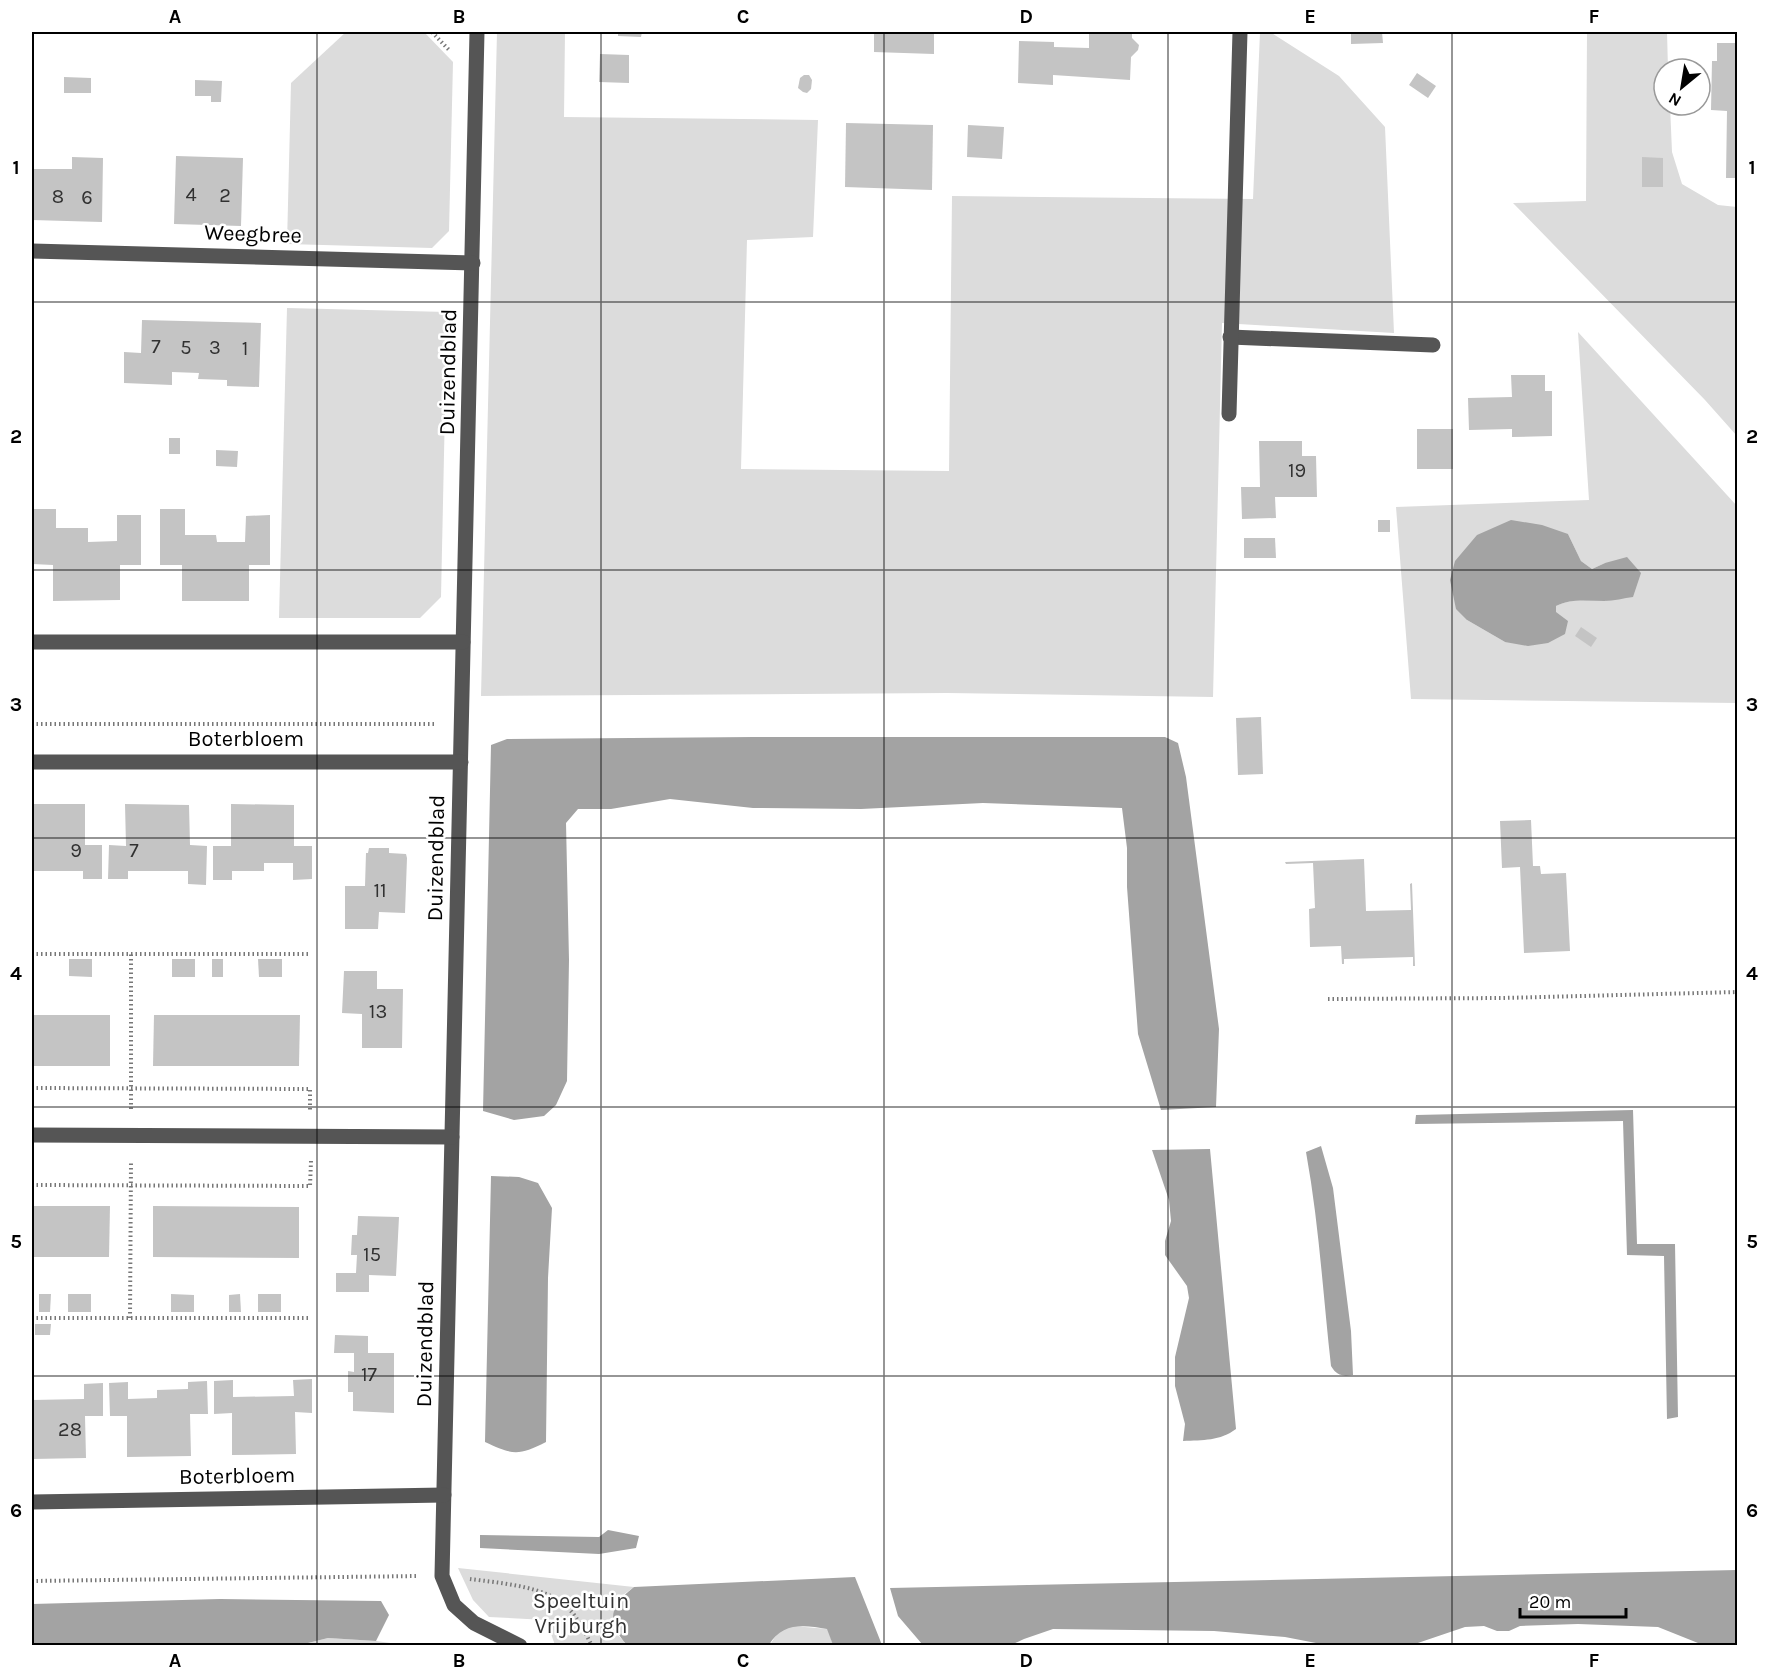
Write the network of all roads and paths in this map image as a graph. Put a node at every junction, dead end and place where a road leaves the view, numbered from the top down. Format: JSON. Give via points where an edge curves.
{"nodes":[{"id":1,"x":477,"y":32,"type":"edge"},
{"id":2,"x":1240,"y":32,"type":"edge"},
{"id":3,"x":32,"y":251,"type":"edge"},
{"id":4,"x":473,"y":263,"type":"junction"},
{"id":5,"x":1230,"y":337,"type":"junction"},
{"id":6,"x":1433,"y":345,"type":"dead end"},
{"id":7,"x":1229,"y":414,"type":"dead end"},
{"id":8,"x":32,"y":642,"type":"edge"},
{"id":9,"x":463,"y":642,"type":"junction"},
{"id":10,"x":32,"y":724,"type":"edge"},
{"id":11,"x":462,"y":724,"type":"junction"},
{"id":12,"x":32,"y":762,"type":"edge"},
{"id":13,"x":460,"y":762,"type":"junction"},
{"id":14,"x":32,"y":954,"type":"edge"},
{"id":15,"x":131,"y":954,"type":"junction"},
{"id":16,"x":309,"y":954,"type":"dead end"},
{"id":17,"x":1737,"y":992,"type":"edge"},
{"id":18,"x":1328,"y":999,"type":"dead end"},
{"id":19,"x":32,"y":1088,"type":"edge"},
{"id":20,"x":131,"y":1088,"type":"junction"},
{"id":21,"x":32,"y":1136,"type":"edge"},
{"id":22,"x":310,"y":1137,"type":"junction"},
{"id":23,"x":452,"y":1137,"type":"junction"},
{"id":24,"x":32,"y":1185,"type":"edge"},
{"id":25,"x":131,"y":1185,"type":"junction"},
{"id":26,"x":32,"y":1318,"type":"edge"},
{"id":27,"x":130,"y":1318,"type":"junction"},
{"id":28,"x":311,"y":1318,"type":"dead end"},
{"id":29,"x":444,"y":1495,"type":"junction"},
{"id":30,"x":32,"y":1502,"type":"edge"},
{"id":31,"x":442,"y":1576,"type":"junction"},
{"id":32,"x":32,"y":1581,"type":"edge"},
{"id":33,"x":520,"y":1646,"type":"edge"},
{"id":34,"x":592,"y":1646,"type":"edge"}],
"edges":[{"from":1,"to":4,"type":"street","name":"Duizendblad"},
{"from":2,"to":5,"type":"street"},
{"from":3,"to":4,"type":"street","name":"Weegbree"},
{"from":4,"to":9,"type":"street","name":"Duizendblad"},
{"from":5,"to":6,"type":"street"},
{"from":5,"to":7,"type":"street"},
{"from":8,"to":9,"type":"street"},
{"from":9,"to":11,"type":"street","name":"Duizendblad"},
{"from":10,"to":11,"type":"path"},
{"from":11,"to":13,"type":"street","name":"Duizendblad"},
{"from":12,"to":13,"type":"street","name":"Boterbloem"},
{"from":13,"to":23,"type":"street","name":"Duizendblad"},
{"from":14,"to":15,"type":"path"},
{"from":15,"to":16,"type":"path"},
{"from":15,"to":20,"type":"path"},
{"from":17,"to":18,"type":"path"},
{"from":19,"to":20,"type":"path"},
{"from":20,"to":22,"type":"path","via":[[310,1089]]},
{"from":21,"to":22,"type":"street"},
{"from":22,"to":23,"type":"street"},
{"from":22,"to":25,"type":"path","via":[[310,1186]]},
{"from":23,"to":29,"type":"street","name":"Duizendblad"},
{"from":24,"to":25,"type":"path"},
{"from":25,"to":27,"type":"path"},
{"from":26,"to":27,"type":"path"},
{"from":27,"to":28,"type":"path"},
{"from":29,"to":30,"type":"street","name":"Boterbloem"},
{"from":29,"to":31,"type":"street","name":"Duizendblad"},
{"from":31,"to":32,"type":"path"},
{"from":31,"to":33,"type":"street","name":"Duizendblad","via":[[453,1605],[474,1623]]},
{"from":31,"to":34,"type":"path","via":[[551,1595],[570,1609]]}]}
